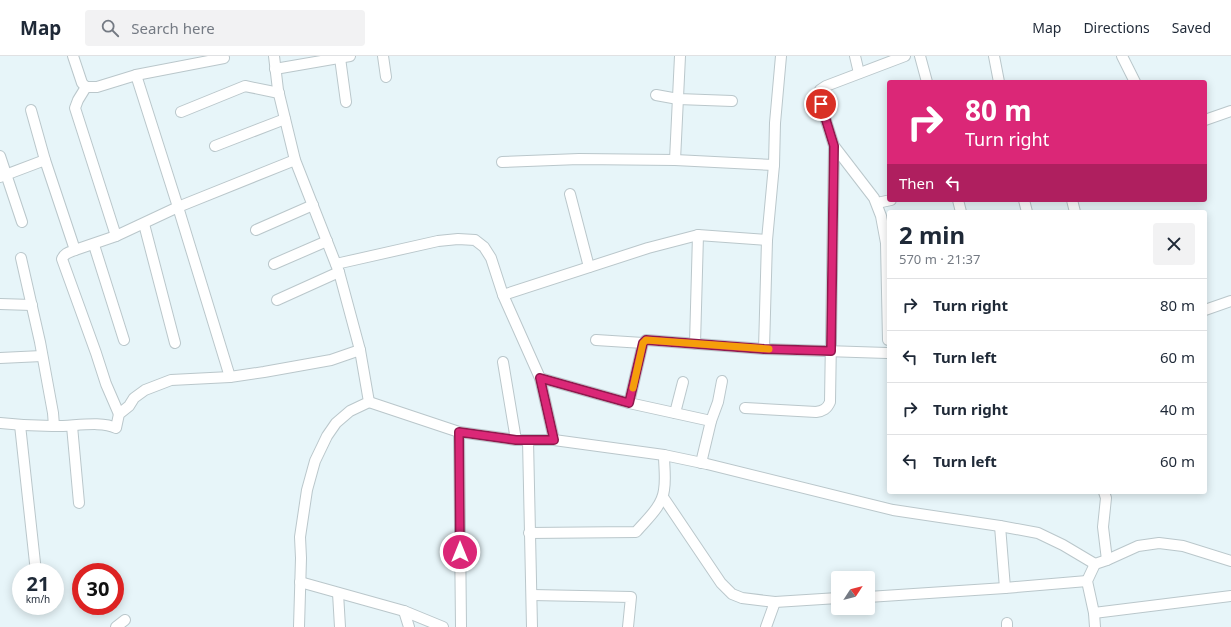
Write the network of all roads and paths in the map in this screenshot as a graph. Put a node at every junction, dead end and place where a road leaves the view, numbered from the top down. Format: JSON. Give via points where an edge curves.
{"nodes":[{"id":1,"x":73,"y":56,"type":"edge"},
{"id":2,"x":274,"y":56,"type":"edge"},
{"id":3,"x":383,"y":56,"type":"edge"},
{"id":4,"x":680,"y":56,"type":"edge"},
{"id":5,"x":781,"y":56,"type":"edge"},
{"id":6,"x":855,"y":56,"type":"edge"},
{"id":7,"x":905,"y":56,"type":"edge"},
{"id":8,"x":920,"y":56,"type":"edge"},
{"id":9,"x":994,"y":56,"type":"edge"},
{"id":10,"x":1122,"y":56,"type":"edge"},
{"id":11,"x":345,"y":57,"type":"edge"},
{"id":12,"x":224,"y":58,"type":"dead end"},
{"id":13,"x":275,"y":69,"type":"junction"},
{"id":14,"x":860,"y":73,"type":"junction"},
{"id":15,"x":136,"y":75,"type":"junction"},
{"id":16,"x":386,"y":77,"type":"dead end"},
{"id":17,"x":926,"y":80,"type":"edge"},
{"id":18,"x":999,"y":80,"type":"edge"},
{"id":19,"x":1134,"y":80,"type":"edge"},
{"id":20,"x":86,"y":87,"type":"junction"},
{"id":21,"x":278,"y":93,"type":"junction"},
{"id":22,"x":656,"y":95,"type":"dead end"},
{"id":23,"x":678,"y":99,"type":"junction"},
{"id":24,"x":732,"y":101,"type":"dead end"},
{"id":25,"x":346,"y":102,"type":"dead end"},
{"id":26,"x":31,"y":110,"type":"dead end"},
{"id":27,"x":1231,"y":111,"type":"edge"},
{"id":28,"x":181,"y":112,"type":"dead end"},
{"id":29,"x":285,"y":119,"type":"junction"},
{"id":30,"x":1207,"y":119,"type":"edge"},
{"id":31,"x":215,"y":146,"type":"dead end"},
{"id":32,"x":834,"y":146,"type":"junction"},
{"id":33,"x":0,"y":156,"type":"edge"},
{"id":34,"x":45,"y":160,"type":"junction"},
{"id":35,"x":295,"y":160,"type":"junction"},
{"id":36,"x":675,"y":160,"type":"junction"},
{"id":37,"x":502,"y":162,"type":"dead end"},
{"id":38,"x":774,"y":165,"type":"junction"},
{"id":39,"x":3,"y":176,"type":"edge"},
{"id":40,"x":570,"y":194,"type":"dead end"},
{"id":41,"x":887,"y":201,"type":"edge"},
{"id":42,"x":876,"y":203,"type":"junction"},
{"id":43,"x":313,"y":205,"type":"junction"},
{"id":44,"x":178,"y":208,"type":"junction"},
{"id":45,"x":22,"y":222,"type":"dead end"},
{"id":46,"x":144,"y":224,"type":"junction"},
{"id":47,"x":256,"y":230,"type":"dead end"},
{"id":48,"x":698,"y":235,"type":"junction"},
{"id":49,"x":116,"y":236,"type":"junction"},
{"id":50,"x":328,"y":240,"type":"junction"},
{"id":51,"x":767,"y":240,"type":"junction"},
{"id":52,"x":887,"y":244,"type":"edge"},
{"id":53,"x":94,"y":245,"type":"junction"},
{"id":54,"x":75,"y":250,"type":"junction"},
{"id":55,"x":21,"y":258,"type":"dead end"},
{"id":56,"x":274,"y":264,"type":"dead end"},
{"id":57,"x":589,"y":267,"type":"junction"},
{"id":58,"x":338,"y":268,"type":"junction"},
{"id":59,"x":503,"y":295,"type":"junction"},
{"id":60,"x":277,"y":300,"type":"dead end"},
{"id":61,"x":1231,"y":301,"type":"edge"},
{"id":62,"x":0,"y":304,"type":"edge"},
{"id":63,"x":32,"y":306,"type":"junction"},
{"id":64,"x":1207,"y":309,"type":"edge"},
{"id":65,"x":124,"y":340,"type":"dead end"},
{"id":66,"x":596,"y":340,"type":"dead end"},
{"id":67,"x":175,"y":343,"type":"dead end"},
{"id":68,"x":643,"y":343,"type":"junction"},
{"id":69,"x":695,"y":344,"type":"junction"},
{"id":70,"x":764,"y":349,"type":"junction"},
{"id":71,"x":360,"y":350,"type":"junction"},
{"id":72,"x":831,"y":351,"type":"junction"},
{"id":73,"x":42,"y":356,"type":"junction"},
{"id":74,"x":0,"y":358,"type":"edge"},
{"id":75,"x":887,"y":358,"type":"edge"},
{"id":76,"x":503,"y":362,"type":"dead end"},
{"id":77,"x":230,"y":377,"type":"junction"},
{"id":78,"x":540,"y":378,"type":"junction"},
{"id":79,"x":722,"y":381,"type":"dead end"},
{"id":80,"x":683,"y":382,"type":"dead end"},
{"id":81,"x":369,"y":402,"type":"junction"},
{"id":82,"x":629,"y":403,"type":"junction"},
{"id":83,"x":745,"y":408,"type":"dead end"},
{"id":84,"x":675,"y":413,"type":"junction"},
{"id":85,"x":119,"y":414,"type":"junction"},
{"id":86,"x":711,"y":421,"type":"junction"},
{"id":87,"x":0,"y":424,"type":"edge"},
{"id":88,"x":20,"y":425,"type":"junction"},
{"id":89,"x":54,"y":426,"type":"junction"},
{"id":90,"x":72,"y":426,"type":"junction"},
{"id":91,"x":459,"y":432,"type":"junction"},
{"id":92,"x":516,"y":440,"type":"junction"},
{"id":93,"x":528,"y":440,"type":"junction"},
{"id":94,"x":554,"y":440,"type":"junction"},
{"id":95,"x":664,"y":455,"type":"junction"},
{"id":96,"x":701,"y":463,"type":"junction"},
{"id":97,"x":1105,"y":494,"type":"edge"},
{"id":98,"x":663,"y":497,"type":"junction"},
{"id":99,"x":79,"y":503,"type":"dead end"},
{"id":100,"x":1000,"y":526,"type":"junction"},
{"id":101,"x":529,"y":533,"type":"junction"},
{"id":102,"x":1107,"y":560,"type":"junction"},
{"id":103,"x":1231,"y":562,"type":"edge"},
{"id":104,"x":35,"y":563,"type":"edge"},
{"id":105,"x":1095,"y":564,"type":"junction"},
{"id":106,"x":1087,"y":581,"type":"junction"},
{"id":107,"x":300,"y":582,"type":"junction"},
{"id":108,"x":1005,"y":588,"type":"junction"},
{"id":109,"x":338,"y":593,"type":"junction"},
{"id":110,"x":532,"y":595,"type":"junction"},
{"id":111,"x":875,"y":596,"type":"edge"},
{"id":112,"x":1231,"y":596,"type":"edge"},
{"id":113,"x":831,"y":598,"type":"edge"},
{"id":114,"x":775,"y":602,"type":"junction"},
{"id":115,"x":404,"y":612,"type":"junction"},
{"id":116,"x":1094,"y":613,"type":"junction"},
{"id":117,"x":125,"y":620,"type":"dead end"},
{"id":118,"x":116,"y":627,"type":"edge"},
{"id":119,"x":299,"y":627,"type":"edge"},
{"id":120,"x":340,"y":627,"type":"edge"},
{"id":121,"x":409,"y":627,"type":"edge"},
{"id":122,"x":443,"y":627,"type":"edge"},
{"id":123,"x":461,"y":627,"type":"edge"},
{"id":124,"x":532,"y":627,"type":"edge"},
{"id":125,"x":628,"y":627,"type":"edge"},
{"id":126,"x":766,"y":627,"type":"edge"},
{"id":127,"x":1095,"y":627,"type":"edge"}],
"edges":[{"from":1,"to":20,"type":"street","via":[[82,83]]},
{"from":2,"to":13,"type":"street"},
{"from":3,"to":16,"type":"street"},
{"from":4,"to":23,"type":"street"},
{"from":5,"to":38,"type":"street"},
{"from":6,"to":14,"type":"street"},
{"from":7,"to":14,"type":"street"},
{"from":8,"to":17,"type":"street"},
{"from":9,"to":18,"type":"street"},
{"from":10,"to":19,"type":"street"},
{"from":11,"to":13,"type":"street"},
{"from":11,"to":25,"type":"street"},
{"from":12,"to":15,"type":"street"},
{"from":13,"to":21,"type":"street"},
{"from":14,"to":32,"type":"street","via":[[826,86],[818,95]]},
{"from":15,"to":20,"type":"street","via":[[97,87]]},
{"from":15,"to":44,"type":"street"},
{"from":20,"to":49,"type":"street","via":[[75,108]]},
{"from":21,"to":28,"type":"street","via":[[245,86]]},
{"from":21,"to":29,"type":"street"},
{"from":22,"to":23,"type":"street"},
{"from":23,"to":24,"type":"street"},
{"from":23,"to":36,"type":"street"},
{"from":26,"to":34,"type":"street"},
{"from":27,"to":30,"type":"street"},
{"from":29,"to":31,"type":"street"},
{"from":29,"to":35,"type":"street"},
{"from":32,"to":42,"type":"street"},
{"from":32,"to":72,"type":"street"},
{"from":33,"to":39,"type":"street"},
{"from":34,"to":39,"type":"street"},
{"from":34,"to":54,"type":"street"},
{"from":35,"to":43,"type":"street"},
{"from":35,"to":44,"type":"street"},
{"from":36,"to":37,"type":"street","via":[[579,159]]},
{"from":36,"to":38,"type":"street"},
{"from":38,"to":51,"type":"street"},
{"from":39,"to":45,"type":"street"},
{"from":40,"to":57,"type":"street"},
{"from":41,"to":42,"type":"street"},
{"from":42,"to":52,"type":"street"},
{"from":43,"to":47,"type":"street"},
{"from":43,"to":50,"type":"street"},
{"from":44,"to":46,"type":"street"},
{"from":44,"to":77,"type":"street"},
{"from":46,"to":49,"type":"street"},
{"from":46,"to":67,"type":"street"},
{"from":48,"to":51,"type":"street"},
{"from":48,"to":57,"type":"street"},
{"from":48,"to":69,"type":"street"},
{"from":49,"to":53,"type":"street"},
{"from":50,"to":56,"type":"street"},
{"from":50,"to":58,"type":"street"},
{"from":51,"to":70,"type":"street"},
{"from":53,"to":54,"type":"street"},
{"from":53,"to":65,"type":"street"},
{"from":54,"to":85,"type":"street","via":[[62,259]]},
{"from":55,"to":63,"type":"street"},
{"from":57,"to":59,"type":"street"},
{"from":58,"to":59,"type":"street","via":[[438,241],[458,238],[475,240],[484,246],[492,258]]},
{"from":58,"to":60,"type":"street"},
{"from":58,"to":71,"type":"street"},
{"from":59,"to":78,"type":"street"},
{"from":61,"to":64,"type":"street"},
{"from":62,"to":63,"type":"street"},
{"from":63,"to":73,"type":"street"},
{"from":66,"to":68,"type":"street"},
{"from":68,"to":69,"type":"street","via":[[646,340]]},
{"from":68,"to":82,"type":"street"},
{"from":69,"to":70,"type":"street"},
{"from":70,"to":72,"type":"street"},
{"from":71,"to":77,"type":"street","via":[[331,360]]},
{"from":71,"to":81,"type":"street"},
{"from":72,"to":75,"type":"street"},
{"from":72,"to":83,"type":"street","via":[[830,402],[822,411]]},
{"from":73,"to":74,"type":"street"},
{"from":73,"to":89,"type":"street"},
{"from":76,"to":92,"type":"street"},
{"from":77,"to":85,"type":"street","via":[[171,380],[145,390]]},
{"from":78,"to":82,"type":"street"},
{"from":78,"to":94,"type":"street"},
{"from":79,"to":86,"type":"street"},
{"from":80,"to":84,"type":"street"},
{"from":81,"to":91,"type":"street"},
{"from":81,"to":107,"type":"street","via":[[350,411],[336,423],[315,462],[307,490],[300,537]]},
{"from":82,"to":84,"type":"street"},
{"from":84,"to":86,"type":"street"},
{"from":85,"to":90,"type":"street","via":[[116,428],[100,424]]},
{"from":86,"to":96,"type":"street"},
{"from":87,"to":88,"type":"street"},
{"from":88,"to":89,"type":"street"},
{"from":88,"to":104,"type":"street"},
{"from":89,"to":90,"type":"street"},
{"from":90,"to":99,"type":"street"},
{"from":91,"to":92,"type":"street"},
{"from":91,"to":123,"type":"street"},
{"from":92,"to":93,"type":"street"},
{"from":93,"to":94,"type":"street"},
{"from":93,"to":101,"type":"street"},
{"from":94,"to":95,"type":"street"},
{"from":95,"to":96,"type":"street"},
{"from":95,"to":98,"type":"street"},
{"from":96,"to":100,"type":"street","via":[[893,510]]},
{"from":97,"to":102,"type":"street"},
{"from":98,"to":101,"type":"street","via":[[636,532]]},
{"from":98,"to":114,"type":"street","via":[[721,583],[732,594],[742,598]]},
{"from":100,"to":105,"type":"street","via":[[1038,533]]},
{"from":100,"to":108,"type":"street"},
{"from":101,"to":110,"type":"street"},
{"from":102,"to":103,"type":"street","via":[[1138,546],[1159,543],[1183,546]]},
{"from":102,"to":105,"type":"street"},
{"from":105,"to":106,"type":"street"},
{"from":106,"to":108,"type":"street"},
{"from":106,"to":116,"type":"street"},
{"from":107,"to":109,"type":"street"},
{"from":107,"to":119,"type":"street"},
{"from":108,"to":111,"type":"street"},
{"from":109,"to":115,"type":"street"},
{"from":109,"to":120,"type":"street"},
{"from":110,"to":124,"type":"street"},
{"from":110,"to":125,"type":"street","via":[[631,597]]},
{"from":112,"to":116,"type":"street"},
{"from":113,"to":114,"type":"street"},
{"from":114,"to":126,"type":"street"},
{"from":115,"to":121,"type":"street"},
{"from":115,"to":122,"type":"street"},
{"from":116,"to":127,"type":"street"},
{"from":117,"to":118,"type":"street"}]}
